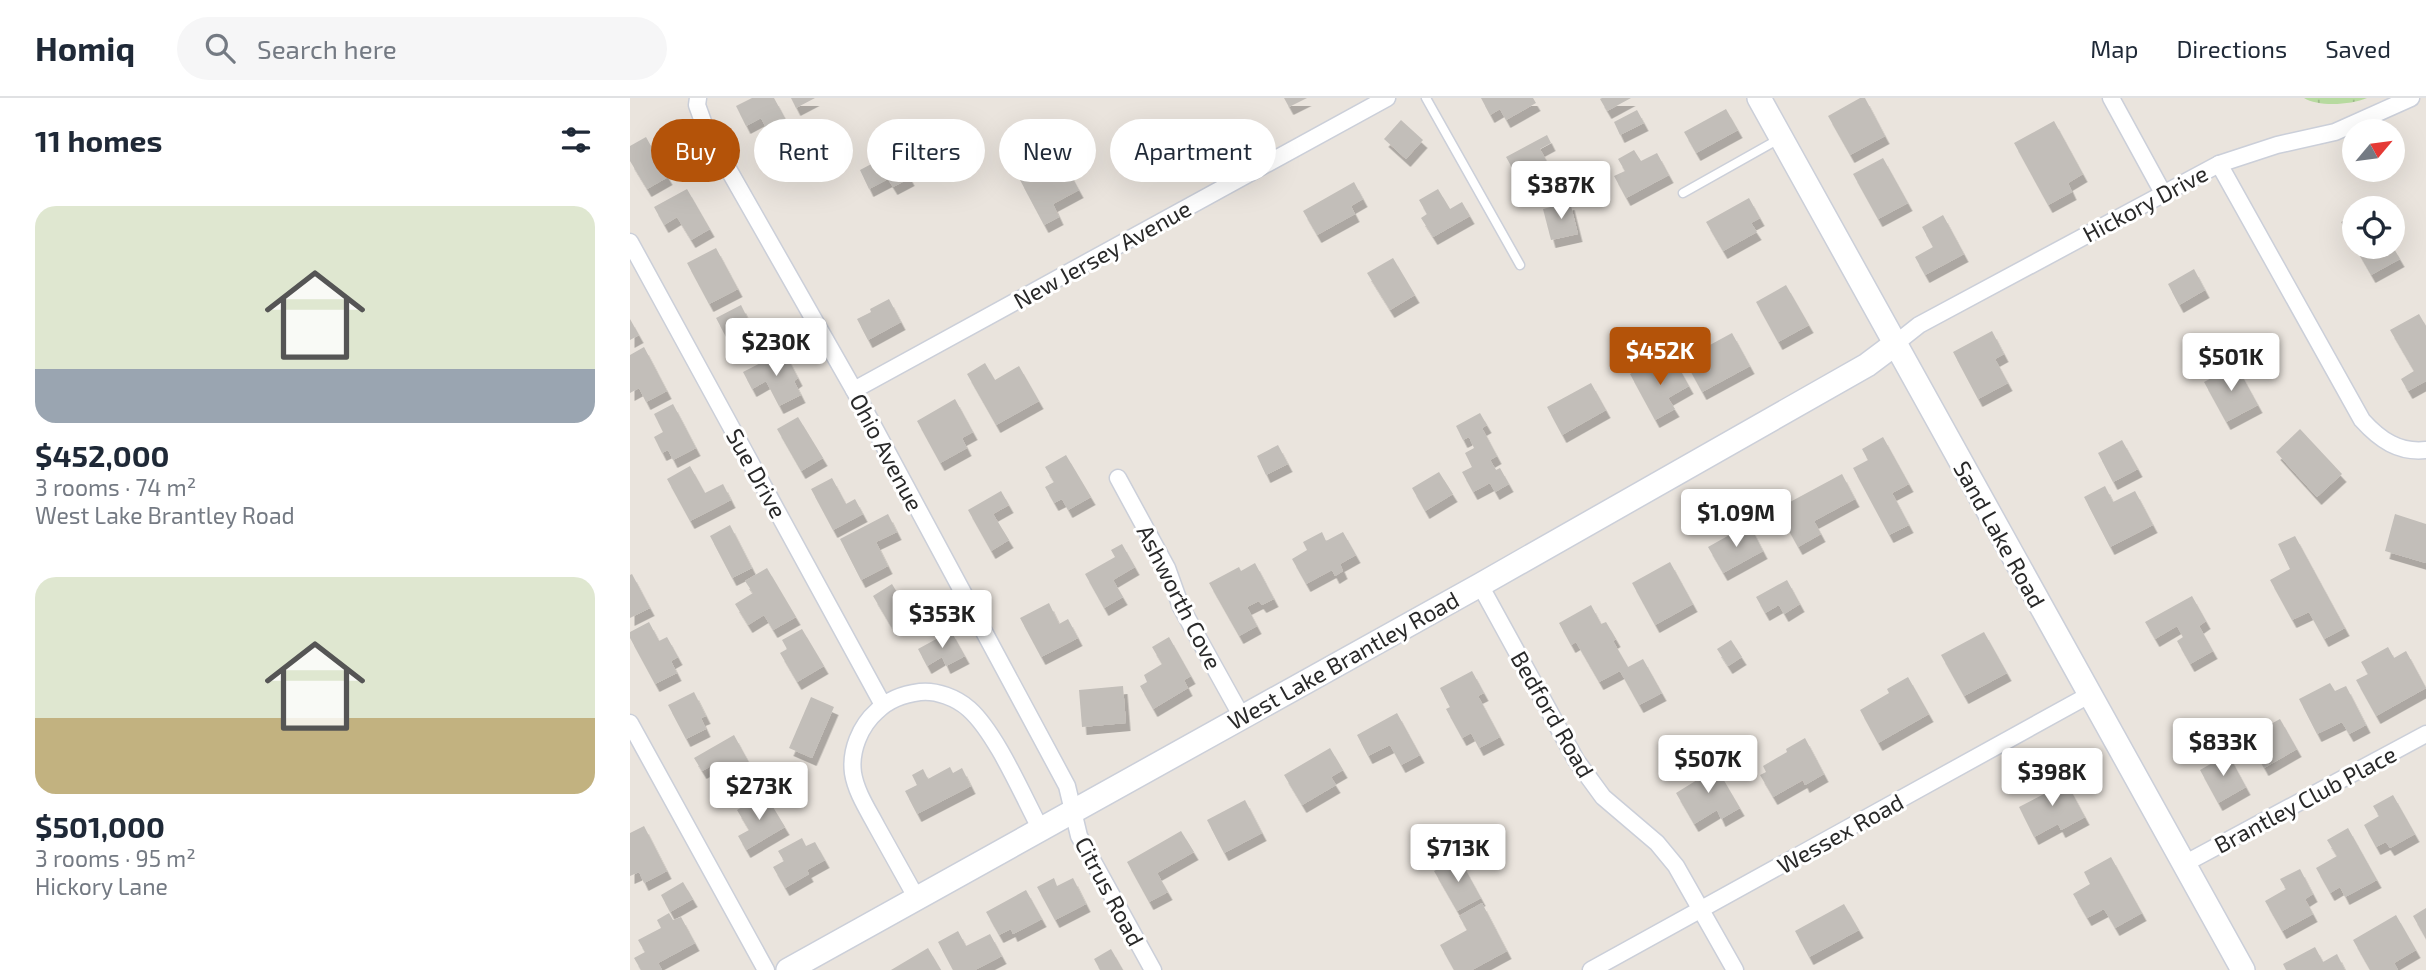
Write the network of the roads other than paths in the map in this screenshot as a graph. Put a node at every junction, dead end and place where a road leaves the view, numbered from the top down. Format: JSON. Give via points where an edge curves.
{"nodes":[{"id":1,"x":698,"y":98,"type":"edge"},
{"id":2,"x":1387,"y":98,"type":"edge"},
{"id":3,"x":1426,"y":98,"type":"edge"},
{"id":4,"x":1759,"y":98,"type":"edge"},
{"id":5,"x":2111,"y":98,"type":"edge"},
{"id":6,"x":2411,"y":98,"type":"edge"},
{"id":7,"x":1781,"y":138,"type":"junction"},
{"id":8,"x":2219,"y":163,"type":"junction"},
{"id":9,"x":1683,"y":193,"type":"dead end"},
{"id":10,"x":2163,"y":193,"type":"junction"},
{"id":11,"x":630,"y":242,"type":"edge"},
{"id":12,"x":1520,"y":265,"type":"dead end"},
{"id":13,"x":1895,"y":344,"type":"junction"},
{"id":14,"x":854,"y":390,"type":"junction"},
{"id":15,"x":2426,"y":450,"type":"edge"},
{"id":16,"x":1118,"y":478,"type":"dead end"},
{"id":17,"x":1480,"y":584,"type":"junction"},
{"id":18,"x":2089,"y":695,"type":"junction"},
{"id":19,"x":883,"y":705,"type":"junction"},
{"id":20,"x":1242,"y":717,"type":"junction"},
{"id":21,"x":630,"y":723,"type":"edge"},
{"id":22,"x":2426,"y":734,"type":"edge"},
{"id":23,"x":1073,"y":810,"type":"junction"},
{"id":24,"x":1040,"y":828,"type":"junction"},
{"id":25,"x":2184,"y":864,"type":"junction"},
{"id":26,"x":916,"y":897,"type":"junction"},
{"id":27,"x":1701,"y":909,"type":"junction"},
{"id":28,"x":766,"y":970,"type":"edge"},
{"id":29,"x":788,"y":970,"type":"edge"},
{"id":30,"x":1153,"y":970,"type":"edge"},
{"id":31,"x":1591,"y":970,"type":"edge"},
{"id":32,"x":1735,"y":970,"type":"edge"},
{"id":33,"x":2243,"y":970,"type":"edge"}],
"edges":[{"from":1,"to":14,"type":"street","name":"Ohio Avenue","via":[[706,130]]},
{"from":2,"to":14,"type":"street","name":"New Jersey Avenue"},
{"from":3,"to":12,"type":"lane"},
{"from":4,"to":7,"type":"street","name":"Sand Lake Road"},
{"from":5,"to":10,"type":"street"},
{"from":6,"to":8,"type":"street","name":"Hickory Drive","via":[[2334,132]]},
{"from":7,"to":9,"type":"lane"},
{"from":7,"to":13,"type":"street","name":"Sand Lake Road"},
{"from":8,"to":10,"type":"street","name":"Hickory Drive"},
{"from":8,"to":15,"type":"street","via":[[2362,421],[2396,448]]},
{"from":10,"to":13,"type":"street","name":"Hickory Drive","via":[[1919,325]]},
{"from":11,"to":19,"type":"street","name":"Sue Drive"},
{"from":13,"to":17,"type":"street","name":"West Lake Brantley Road","via":[[1855,372]]},
{"from":13,"to":18,"type":"street","name":"Sand Lake Road"},
{"from":14,"to":23,"type":"street","name":"Ohio Avenue","via":[[1067,786]]},
{"from":16,"to":20,"type":"street","name":"Ashworth Cove"},
{"from":17,"to":20,"type":"street","name":"West Lake Brantley Road"},
{"from":17,"to":27,"type":"street","name":"Bedford Road","via":[[1576,760],[1603,797],[1657,843]]},
{"from":18,"to":25,"type":"street","name":"Sand Lake Road"},
{"from":18,"to":27,"type":"street","name":"Wessex Road"},
{"from":19,"to":24,"type":"street","via":[[927,691],[967,707],[984,726]]},
{"from":19,"to":26,"type":"street","via":[[862,730],[853,754],[853,775]]},
{"from":20,"to":23,"type":"street","name":"West Lake Brantley Road"},
{"from":21,"to":28,"type":"street"},
{"from":22,"to":25,"type":"street","name":"Brantley Club Place"},
{"from":23,"to":24,"type":"street","name":"West Lake Brantley Road"},
{"from":23,"to":30,"type":"street","name":"Citrus Road","via":[[1079,836]]},
{"from":24,"to":26,"type":"street","name":"West Lake Brantley Road"},
{"from":25,"to":33,"type":"street","name":"Sand Lake Road"},
{"from":26,"to":29,"type":"street","name":"West Lake Brantley Road"},
{"from":27,"to":31,"type":"street","name":"Wessex Road"},
{"from":27,"to":32,"type":"street","name":"Bedford Road"}]}
